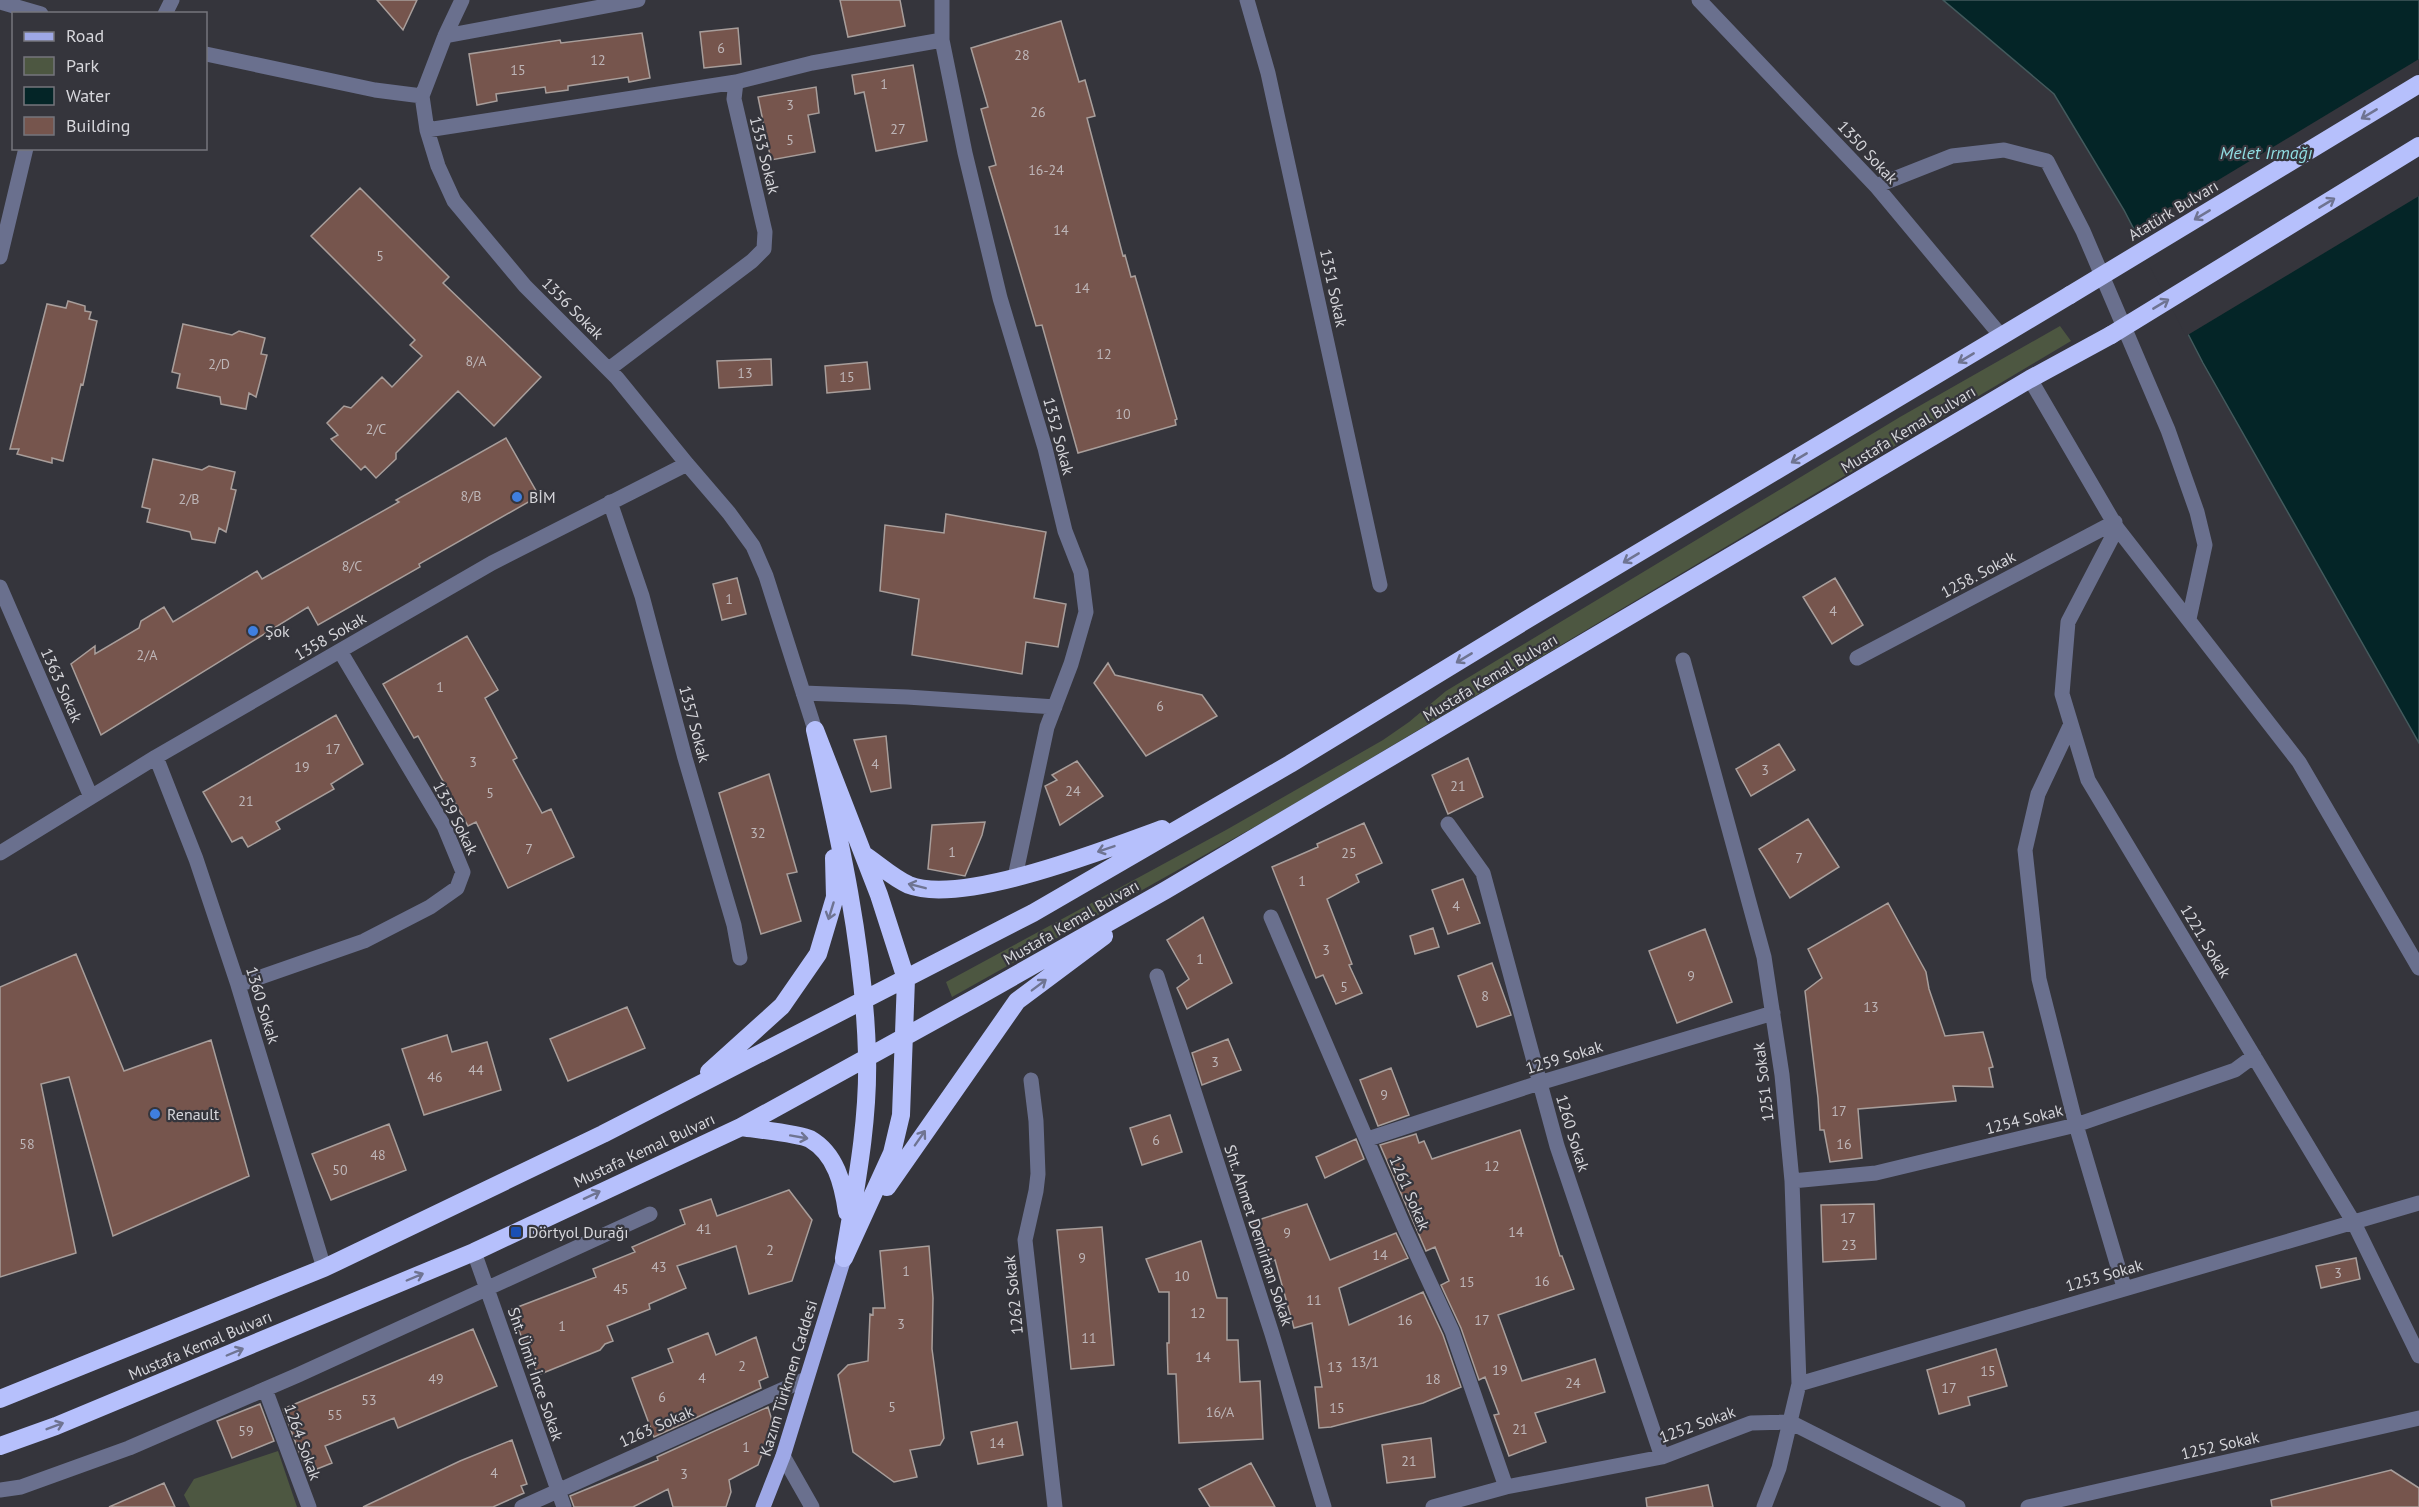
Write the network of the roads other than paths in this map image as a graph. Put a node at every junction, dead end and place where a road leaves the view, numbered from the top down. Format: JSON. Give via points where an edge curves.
{"nodes":[{"id":1,"x":462,"y":0,"type":"edge"},
{"id":2,"x":638,"y":0,"type":"edge"},
{"id":3,"x":942,"y":0,"type":"edge"},
{"id":4,"x":1247,"y":0,"type":"edge"},
{"id":5,"x":1699,"y":0,"type":"edge"},
{"id":6,"x":0,"y":2,"type":"edge"},
{"id":7,"x":34,"y":12,"type":"edge"},
{"id":8,"x":445,"y":36,"type":"junction"},
{"id":9,"x":942,"y":40,"type":"junction"},
{"id":10,"x":207,"y":54,"type":"edge"},
{"id":11,"x":736,"y":82,"type":"junction"},
{"id":12,"x":2419,"y":84,"type":"edge"},
{"id":13,"x":422,"y":96,"type":"junction"},
{"id":14,"x":427,"y":130,"type":"junction"},
{"id":15,"x":2419,"y":146,"type":"edge"},
{"id":16,"x":26,"y":150,"type":"edge"},
{"id":17,"x":1876,"y":186,"type":"junction"},
{"id":18,"x":0,"y":257,"type":"edge"},
{"id":19,"x":2070,"y":295,"type":"joint"},
{"id":20,"x":2002,"y":337,"type":"junction"},
{"id":21,"x":609,"y":369,"type":"junction"},
{"id":22,"x":2030,"y":379,"type":"junction"},
{"id":23,"x":687,"y":464,"type":"junction"},
{"id":24,"x":610,"y":502,"type":"junction"},
{"id":25,"x":2116,"y":525,"type":"junction"},
{"id":26,"x":1380,"y":585,"type":"dead end"},
{"id":27,"x":0,"y":587,"type":"edge"},
{"id":28,"x":2189,"y":619,"type":"junction"},
{"id":29,"x":340,"y":651,"type":"junction"},
{"id":30,"x":1857,"y":658,"type":"dead end"},
{"id":31,"x":1683,"y":660,"type":"dead end"},
{"id":32,"x":803,"y":693,"type":"junction"},
{"id":33,"x":1054,"y":707,"type":"junction"},
{"id":34,"x":2071,"y":724,"type":"junction"},
{"id":35,"x":815,"y":730,"type":"junction"},
{"id":36,"x":156,"y":757,"type":"junction"},
{"id":37,"x":91,"y":797,"type":"junction"},
{"id":38,"x":833,"y":811,"type":"junction"},
{"id":39,"x":1201,"y":816,"type":"junction"},
{"id":40,"x":1448,"y":824,"type":"dead end"},
{"id":41,"x":0,"y":853,"type":"edge"},
{"id":42,"x":863,"y":854,"type":"junction"},
{"id":43,"x":1015,"y":877,"type":"junction"},
{"id":44,"x":1166,"y":890,"type":"junction"},
{"id":45,"x":1271,"y":918,"type":"dead end"},
{"id":46,"x":740,"y":958,"type":"dead end"},
{"id":47,"x":2419,"y":968,"type":"edge"},
{"id":48,"x":1157,"y":976,"type":"dead end"},
{"id":49,"x":906,"y":979,"type":"junction"},
{"id":50,"x":238,"y":985,"type":"junction"},
{"id":51,"x":864,"y":1001,"type":"junction"},
{"id":52,"x":1773,"y":1013,"type":"junction"},
{"id":53,"x":903,"y":1037,"type":"junction"},
{"id":54,"x":867,"y":1056,"type":"junction"},
{"id":55,"x":2254,"y":1056,"type":"junction"},
{"id":56,"x":1031,"y":1080,"type":"dead end"},
{"id":57,"x":1539,"y":1083,"type":"junction"},
{"id":58,"x":686,"y":1092,"type":"junction"},
{"id":59,"x":2076,"y":1125,"type":"junction"},
{"id":60,"x":741,"y":1126,"type":"junction"},
{"id":61,"x":1368,"y":1139,"type":"junction"},
{"id":62,"x":1792,"y":1181,"type":"junction"},
{"id":63,"x":2419,"y":1203,"type":"edge"},
{"id":64,"x":650,"y":1214,"type":"dead end"},
{"id":65,"x":2354,"y":1223,"type":"junction"},
{"id":66,"x":474,"y":1252,"type":"junction"},
{"id":67,"x":844,"y":1258,"type":"junction"},
{"id":68,"x":324,"y":1268,"type":"junction"},
{"id":69,"x":2124,"y":1287,"type":"junction"},
{"id":70,"x":487,"y":1288,"type":"junction"},
{"id":71,"x":2419,"y":1356,"type":"edge"},
{"id":72,"x":806,"y":1379,"type":"junction"},
{"id":73,"x":1799,"y":1384,"type":"junction"},
{"id":74,"x":265,"y":1389,"type":"junction"},
{"id":75,"x":0,"y":1399,"type":"edge"},
{"id":76,"x":2419,"y":1418,"type":"edge"},
{"id":77,"x":1790,"y":1422,"type":"junction"},
{"id":78,"x":0,"y":1446,"type":"edge"},
{"id":79,"x":783,"y":1456,"type":"junction"},
{"id":80,"x":1662,"y":1457,"type":"junction"},
{"id":81,"x":1506,"y":1486,"type":"junction"},
{"id":82,"x":0,"y":1490,"type":"edge"},
{"id":83,"x":558,"y":1490,"type":"junction"},
{"id":84,"x":309,"y":1507,"type":"edge"},
{"id":85,"x":522,"y":1507,"type":"edge"},
{"id":86,"x":564,"y":1507,"type":"edge"},
{"id":87,"x":763,"y":1507,"type":"edge"},
{"id":88,"x":812,"y":1507,"type":"edge"},
{"id":89,"x":1055,"y":1507,"type":"edge"},
{"id":90,"x":1324,"y":1507,"type":"edge"},
{"id":91,"x":1433,"y":1507,"type":"edge"},
{"id":92,"x":1764,"y":1507,"type":"edge"},
{"id":93,"x":1958,"y":1507,"type":"edge"},
{"id":94,"x":2028,"y":1507,"type":"edge"}],
"edges":[{"from":1,"to":8,"type":"street"},
{"from":2,"to":8,"type":"street"},
{"from":3,"to":9,"type":"street","name":"1352 Sokak"},
{"from":4,"to":26,"type":"street","name":"1351 Sokak","via":[[1268,73]]},
{"from":5,"to":17,"type":"street","name":"1350 Sokak"},
{"from":6,"to":7,"type":"street"},
{"from":8,"to":13,"type":"street"},
{"from":9,"to":11,"type":"street","via":[[812,63]]},
{"from":9,"to":33,"type":"street","name":"1352 Sokak","via":[[1000,298],[1045,448],[1065,531],[1081,572],[1086,612]]},
{"from":10,"to":13,"type":"street","via":[[375,90]]},
{"from":11,"to":14,"type":"street"},
{"from":11,"to":21,"type":"street","name":"1353 Sokak","via":[[734,99],[765,232],[764,249]]},
{"from":12,"to":19,"type":"highway","name":"Atatürk Bulvarı","one_way":true,"bridge":true},
{"from":13,"to":14,"type":"street","name":"1356 Sokak"},
{"from":14,"to":21,"type":"street","name":"1356 Sokak","via":[[454,201],[525,286]]},
{"from":22,"to":15,"type":"highway","name":"Mustafa Kemal Bulvarı","one_way":true,"bridge":true,"via":[[2111,335]]},
{"from":16,"to":18,"type":"street"},
{"from":17,"to":20,"type":"street","name":"1350 Sokak"},
{"from":17,"to":28,"type":"street","via":[[1952,156],[2004,150],[2047,161],[2083,231],[2168,430],[2197,512],[2205,545]]},
{"from":19,"to":20,"type":"highway","name":"Mustafa Kemal Bulvarı"},
{"from":20,"to":39,"type":"highway","name":"Mustafa Kemal Bulvarı","one_way":true},
{"from":21,"to":23,"type":"street","name":"1356 Sokak"},
{"from":22,"to":25,"type":"street"},
{"from":22,"to":44,"type":"highway","name":"Mustafa Kemal Bulvarı"},
{"from":23,"to":24,"type":"street","name":"1358 Sokak"},
{"from":23,"to":32,"type":"street","name":"1356 Sokak","via":[[753,546]]},
{"from":24,"to":29,"type":"street","name":"1358 Sokak","via":[[492,563]]},
{"from":24,"to":46,"type":"street","name":"1357 Sokak","via":[[642,596]]},
{"from":25,"to":28,"type":"street"},
{"from":25,"to":30,"type":"street","name":"1258. Sokak"},
{"from":25,"to":34,"type":"street","name":"1221. Sokak","via":[[2068,622],[2062,694]]},
{"from":27,"to":37,"type":"street","name":"1363 Sokak"},
{"from":28,"to":47,"type":"street","via":[[2299,762]]},
{"from":29,"to":36,"type":"street","name":"1358 Sokak"},
{"from":29,"to":50,"type":"street","name":"1359 Sokak","via":[[444,826],[463,872],[457,888],[430,907],[373,936]]},
{"from":31,"to":52,"type":"street","name":"1251 Sokak","via":[[1764,957]]},
{"from":32,"to":33,"type":"street"},
{"from":32,"to":35,"type":"street","name":"1356 Sokak"},
{"from":33,"to":43,"type":"street","name":"1352 Sokak"},
{"from":34,"to":55,"type":"street","name":"1221. Sokak","via":[[2088,780]]},
{"from":34,"to":59,"type":"street","via":[[2038,794],[2025,850],[2039,979]]},
{"from":35,"to":38,"type":"highway"},
{"from":35,"to":42,"type":"highway"},
{"from":36,"to":37,"type":"street","name":"1358 Sokak"},
{"from":36,"to":50,"type":"street","name":"1360 Sokak","via":[[196,859]]},
{"from":37,"to":41,"type":"street","name":"1358 Sokak"},
{"from":38,"to":51,"type":"highway","via":[[844,859]]},
{"from":38,"to":58,"type":"highway","one_way":true,"via":[[835,897],[818,954],[782,1006]]},
{"from":39,"to":43,"type":"highway","one_way":true},
{"from":39,"to":49,"type":"highway","name":"Mustafa Kemal Bulvarı","via":[[1033,914]]},
{"from":40,"to":57,"type":"street","name":"1260 Sokak","via":[[1483,873]]},
{"from":43,"to":42,"type":"highway","one_way":true,"via":[[936,891],[908,885]]},
{"from":42,"to":49,"type":"highway"},
{"from":44,"to":53,"type":"highway","name":"Mustafa Kemal Bulvarı"},
{"from":67,"to":44,"type":"highway","one_way":true,"via":[[895,1174],[1017,1001]]},
{"from":45,"to":61,"type":"street","name":"1261 Sokak"},
{"from":48,"to":90,"type":"street","name":"Sht. Ahmet Demirhan Sokak"},
{"from":49,"to":51,"type":"highway","name":"Mustafa Kemal Bulvarı"},
{"from":49,"to":53,"type":"highway"},
{"from":50,"to":68,"type":"street","name":"1360 Sokak"},
{"from":51,"to":54,"type":"highway"},
{"from":51,"to":58,"type":"highway","name":"Mustafa Kemal Bulvarı"},
{"from":52,"to":57,"type":"street","name":"1259 Sokak"},
{"from":52,"to":62,"type":"street","name":"1251 Sokak"},
{"from":53,"to":54,"type":"highway","name":"Mustafa Kemal Bulvarı"},
{"from":53,"to":67,"type":"highway","via":[[902,1115],[892,1153]]},
{"from":54,"to":60,"type":"highway","name":"Mustafa Kemal Bulvarı"},
{"from":54,"to":67,"type":"highway","via":[[864,1140]]},
{"from":55,"to":59,"type":"street","name":"1254 Sokak","via":[[2235,1070]]},
{"from":55,"to":65,"type":"street","name":"1221. Sokak"},
{"from":56,"to":89,"type":"street","name":"1262 Sokak","via":[[1038,1174],[1025,1239]]},
{"from":57,"to":61,"type":"street","name":"1259 Sokak"},
{"from":57,"to":80,"type":"street","name":"1260 Sokak"},
{"from":58,"to":68,"type":"highway","name":"Mustafa Kemal Bulvarı"},
{"from":59,"to":62,"type":"street","name":"1254 Sokak","via":[[1876,1173]]},
{"from":59,"to":69,"type":"street"},
{"from":66,"to":60,"type":"highway","name":"Mustafa Kemal Bulvarı","one_way":true},
{"from":60,"to":67,"type":"highway","one_way":true,"via":[[809,1138],[832,1159],[847,1213]]},
{"from":61,"to":81,"type":"street","name":"1261 Sokak","via":[[1452,1331]]},
{"from":62,"to":73,"type":"street","name":"1251 Sokak"},
{"from":63,"to":65,"type":"street","name":"1253 Sokak"},
{"from":64,"to":70,"type":"street"},
{"from":65,"to":69,"type":"street","name":"1253 Sokak"},
{"from":65,"to":71,"type":"street","name":"1221. Sokak"},
{"from":66,"to":70,"type":"street","name":"Sht. Ümit İnce Sokak"},
{"from":78,"to":66,"type":"highway","name":"Mustafa Kemal Bulvarı","one_way":true},
{"from":67,"to":72,"type":"main road","name":"Kazım Türkmen Caddesi"},
{"from":68,"to":75,"type":"highway","name":"Mustafa Kemal Bulvarı"},
{"from":69,"to":73,"type":"street","name":"1253 Sokak"},
{"from":70,"to":74,"type":"street"},
{"from":70,"to":83,"type":"street","name":"Sht. Ümit İnce Sokak"},
{"from":72,"to":79,"type":"main road","name":"Kazım Türkmen Caddesi"},
{"from":72,"to":83,"type":"street","name":"1263 Sokak"},
{"from":73,"to":77,"type":"street","name":"1251 Sokak"},
{"from":74,"to":82,"type":"street","via":[[129,1448],[21,1487]]},
{"from":74,"to":84,"type":"street","name":"1264 Sokak"},
{"from":76,"to":94,"type":"street","name":"1252 Sokak"},
{"from":77,"to":80,"type":"street","name":"1252 Sokak","via":[[1751,1423]]},
{"from":77,"to":92,"type":"street","name":"1251 Sokak"},
{"from":77,"to":93,"type":"street","name":"1252 Sokak"},
{"from":79,"to":87,"type":"main road","name":"Kazım Türkmen Caddesi"},
{"from":79,"to":88,"type":"street"},
{"from":80,"to":81,"type":"street","name":"1252 Sokak"},
{"from":81,"to":91,"type":"street","name":"1252 Sokak"},
{"from":83,"to":85,"type":"street","name":"1263 Sokak"},
{"from":83,"to":86,"type":"street","name":"Sht. Ümit İnce Sokak"}]}
